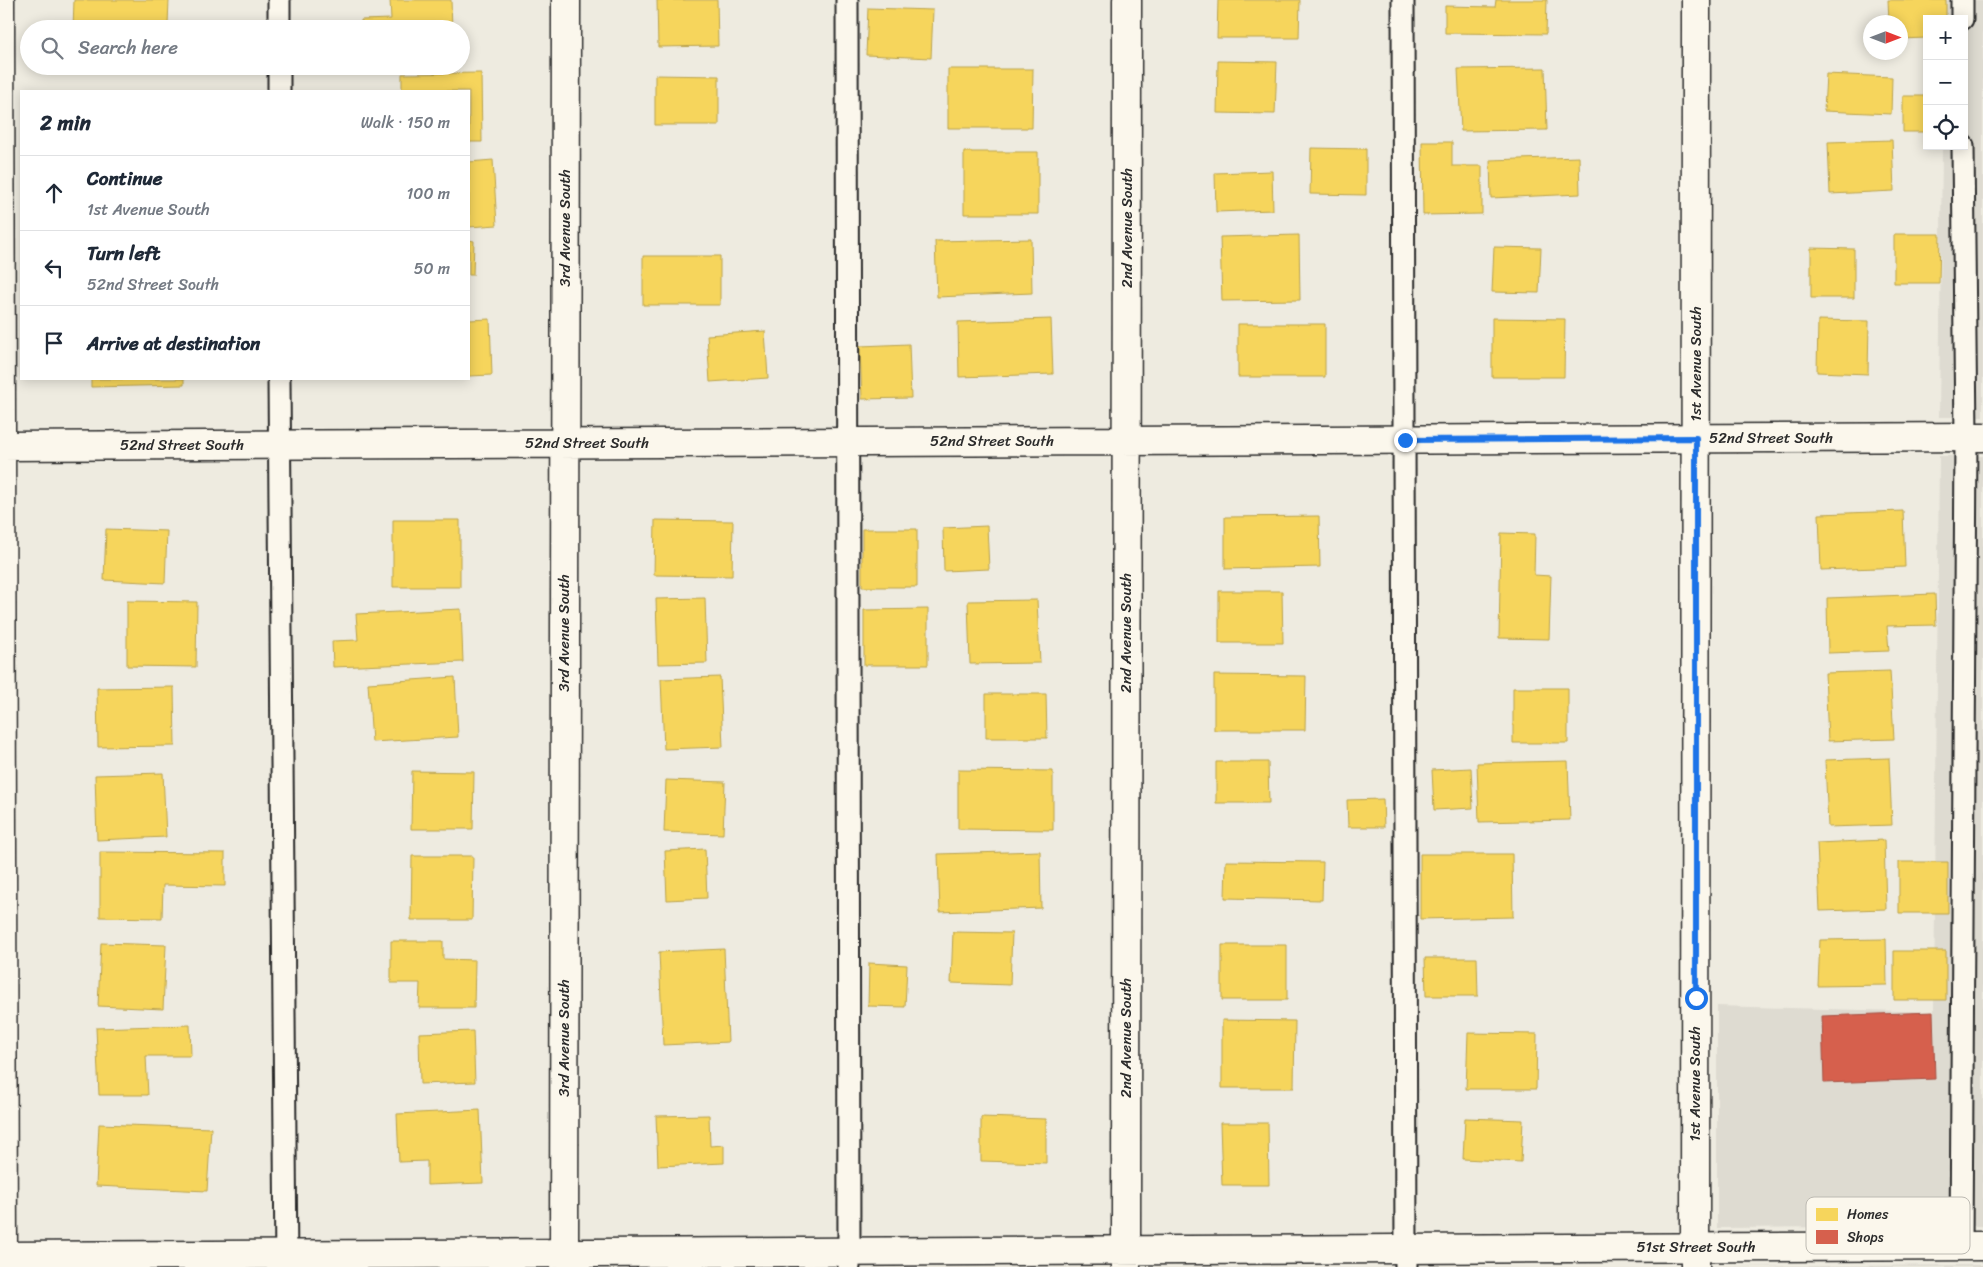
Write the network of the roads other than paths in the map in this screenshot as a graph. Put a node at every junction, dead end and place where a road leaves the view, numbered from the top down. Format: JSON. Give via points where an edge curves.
{"nodes":[{"id":1,"x":0,"y":0,"type":"edge"},
{"id":2,"x":279,"y":0,"type":"edge"},
{"id":3,"x":566,"y":0,"type":"edge"},
{"id":4,"x":847,"y":0,"type":"edge"},
{"id":5,"x":1127,"y":0,"type":"edge"},
{"id":6,"x":1403,"y":0,"type":"edge"},
{"id":7,"x":1696,"y":0,"type":"edge"},
{"id":8,"x":1962,"y":0,"type":"edge"},
{"id":9,"x":1962,"y":15,"type":"edge"},
{"id":10,"x":279,"y":20,"type":"edge"},
{"id":11,"x":279,"y":75,"type":"edge"},
{"id":12,"x":279,"y":90,"type":"edge"},
{"id":13,"x":1963,"y":150,"type":"edge"},
{"id":14,"x":279,"y":380,"type":"edge"},
{"id":15,"x":1974,"y":437,"type":"edge"},
{"id":16,"x":1696,"y":438,"type":"junction"},
{"id":17,"x":1405,"y":440,"type":"junction"},
{"id":18,"x":1126,"y":441,"type":"junction"},
{"id":19,"x":848,"y":442,"type":"junction"},
{"id":20,"x":564,"y":443,"type":"junction"},
{"id":21,"x":279,"y":444,"type":"junction"},
{"id":22,"x":1,"y":446,"type":"edge"},
{"id":23,"x":1972,"y":1246,"type":"edge"},
{"id":24,"x":1806,"y":1253,"type":"edge"},
{"id":25,"x":1695,"y":1257,"type":"edge"},
{"id":26,"x":1406,"y":1258,"type":"edge"},
{"id":27,"x":849,"y":1259,"type":"edge"},
{"id":28,"x":1126,"y":1259,"type":"edge"},
{"id":29,"x":2,"y":1260,"type":"edge"},
{"id":30,"x":564,"y":1260,"type":"edge"},
{"id":31,"x":286,"y":1261,"type":"edge"}],
"edges":[{"from":1,"to":22,"type":"street"},
{"from":2,"to":10,"type":"lane"},
{"from":3,"to":20,"type":"street","name":"3rd Avenue South"},
{"from":4,"to":19,"type":"lane"},
{"from":5,"to":18,"type":"street","name":"2nd Avenue South"},
{"from":6,"to":17,"type":"lane"},
{"from":7,"to":16,"type":"street","name":"1st Avenue South"},
{"from":8,"to":9,"type":"lane"},
{"from":11,"to":12,"type":"lane"},
{"from":13,"to":15,"type":"lane"},
{"from":14,"to":21,"type":"lane"},
{"from":15,"to":16,"type":"street","name":"52nd Street South"},
{"from":15,"to":23,"type":"lane"},
{"from":16,"to":17,"type":"street","name":"52nd Street South"},
{"from":16,"to":25,"type":"street","name":"1st Avenue South"},
{"from":17,"to":18,"type":"street","name":"52nd Street South"},
{"from":17,"to":26,"type":"lane"},
{"from":18,"to":19,"type":"street","name":"52nd Street South"},
{"from":18,"to":28,"type":"street","name":"2nd Avenue South"},
{"from":19,"to":20,"type":"street","name":"52nd Street South"},
{"from":19,"to":27,"type":"lane"},
{"from":20,"to":21,"type":"street","name":"52nd Street South"},
{"from":20,"to":30,"type":"street","name":"3rd Avenue South"},
{"from":21,"to":22,"type":"street","name":"52nd Street South"},
{"from":21,"to":31,"type":"lane"},
{"from":22,"to":29,"type":"street"},
{"from":24,"to":25,"type":"street","name":"51st Street South"},
{"from":25,"to":26,"type":"street","name":"51st Street South"},
{"from":26,"to":28,"type":"street","name":"51st Street South"},
{"from":27,"to":28,"type":"street","name":"51st Street South"},
{"from":27,"to":30,"type":"street","name":"51st Street South"},
{"from":29,"to":31,"type":"street","name":"51st Street South"},
{"from":30,"to":31,"type":"street","name":"51st Street South"}]}
